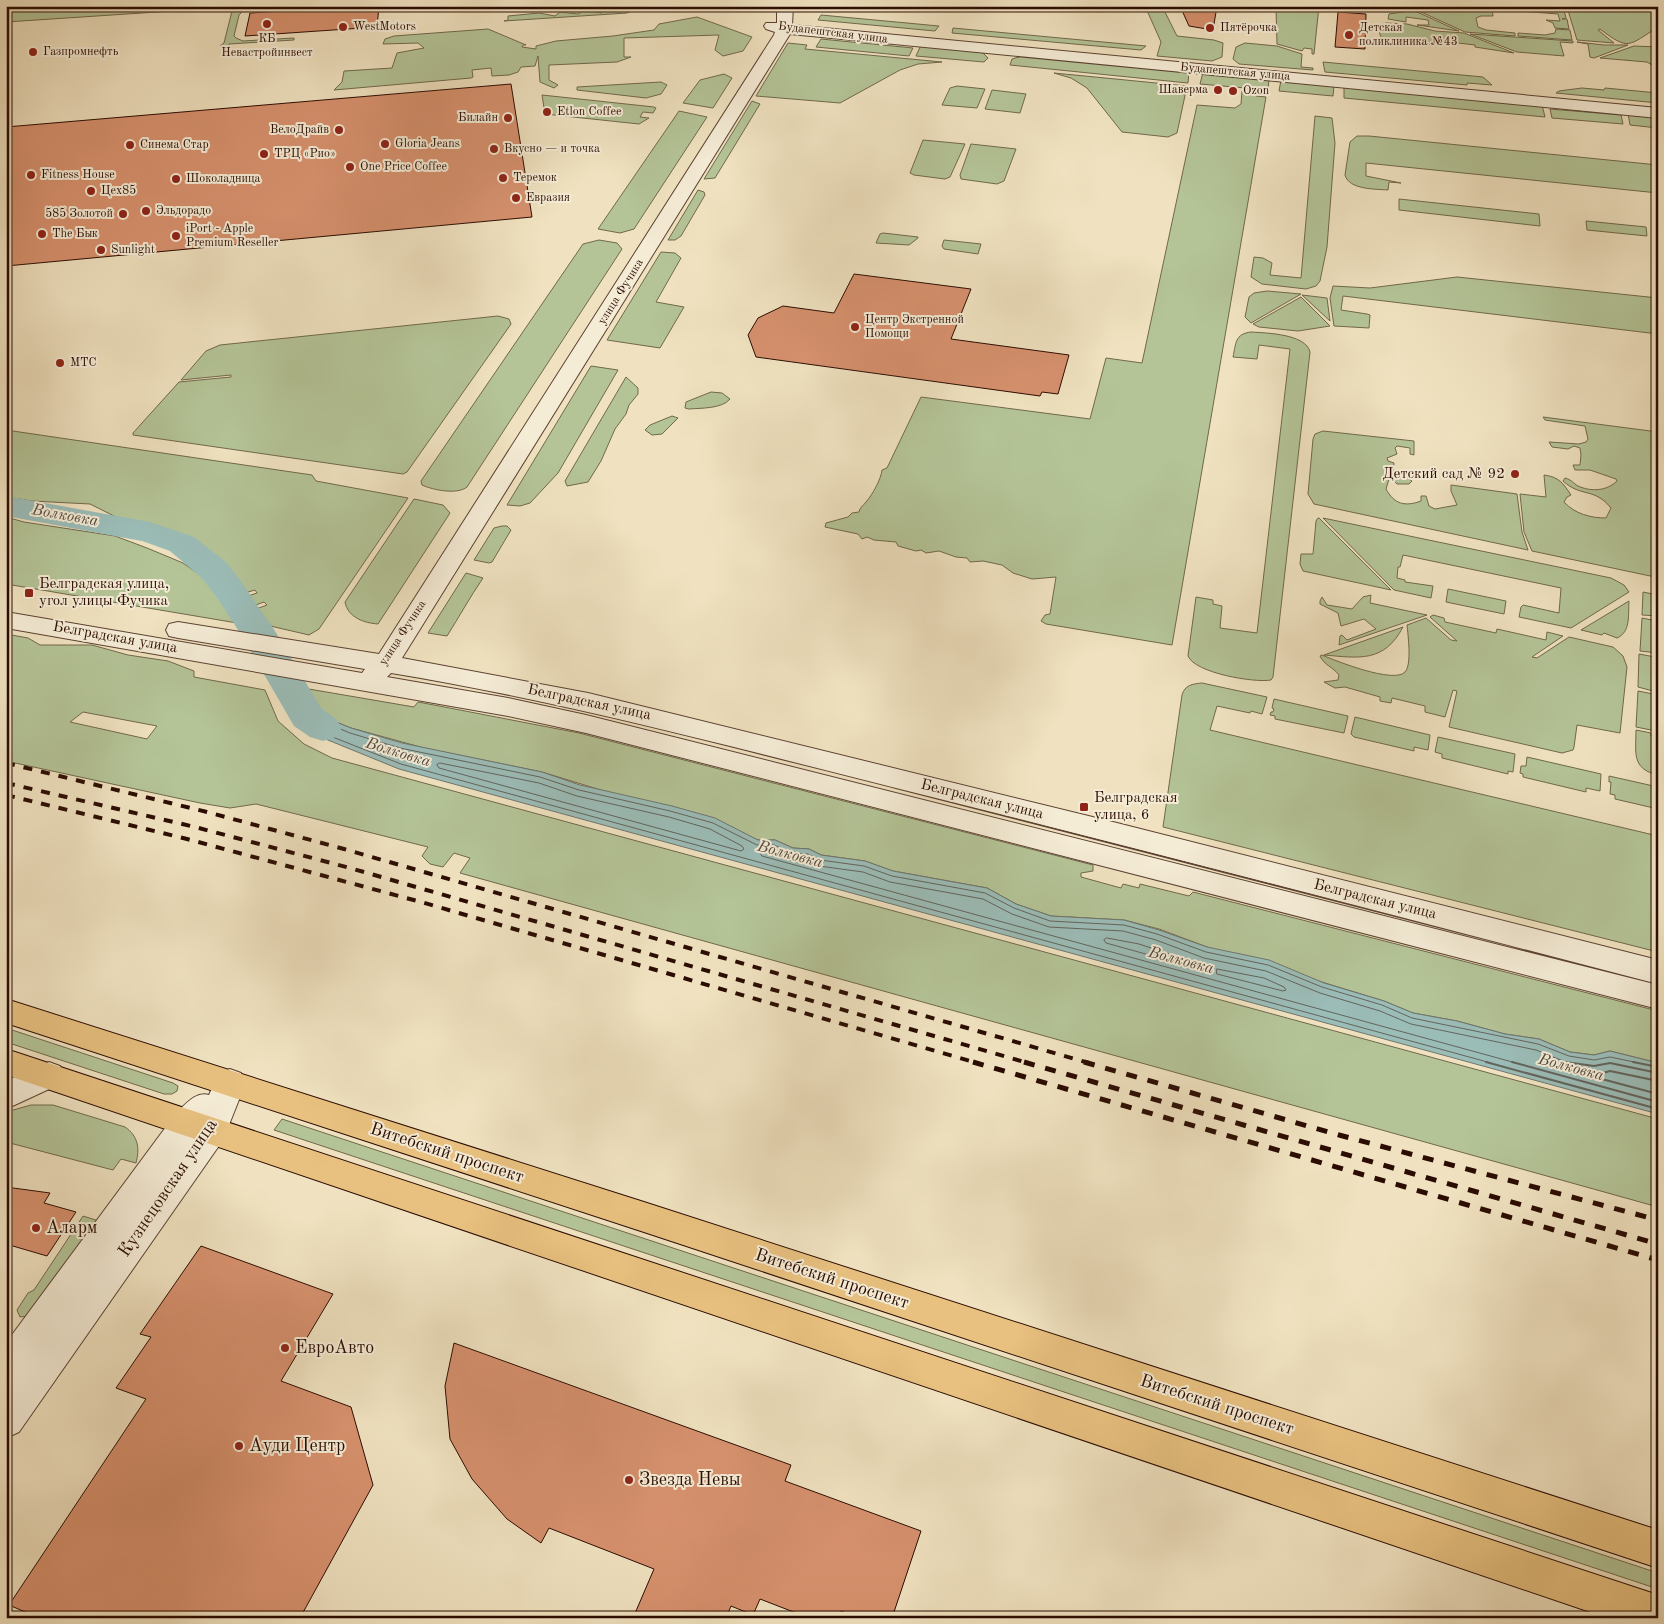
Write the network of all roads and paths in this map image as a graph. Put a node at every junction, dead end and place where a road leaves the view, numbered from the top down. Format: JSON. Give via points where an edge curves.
{"nodes":[{"id":1,"x":785,"y":6,"type":"edge"},
{"id":2,"x":778,"y":21,"type":"edge"},
{"id":3,"x":1658,"y":107,"type":"edge"},
{"id":4,"x":1658,"y":112,"type":"edge"},
{"id":5,"x":6,"y":602,"type":"edge"},
{"id":6,"x":6,"y":620,"type":"edge"},
{"id":7,"x":306,"y":661,"type":"junction"},
{"id":8,"x":372,"y":669,"type":"junction"},
{"id":9,"x":1658,"y":972,"type":"edge"},
{"id":10,"x":1658,"y":997,"type":"edge"},
{"id":11,"x":6,"y":1011,"type":"edge"},
{"id":12,"x":6,"y":1062,"type":"edge"},
{"id":13,"x":49,"y":1075,"type":"junction"},
{"id":14,"x":230,"y":1082,"type":"junction"},
{"id":15,"x":6,"y":1096,"type":"edge"},
{"id":16,"x":200,"y":1126,"type":"junction"},
{"id":17,"x":6,"y":1373,"type":"edge"},
{"id":18,"x":6,"y":1420,"type":"edge"},
{"id":19,"x":1658,"y":1549,"type":"edge"},
{"id":20,"x":1658,"y":1615,"type":"edge"}],
"edges":[{"from":1,"to":2,"type":"street","name":"улица Фучика"},
{"from":2,"to":3,"type":"street","name":"Будапештская улица"},
{"from":2,"to":4,"type":"street","name":"Будапештская улица"},
{"from":2,"to":8,"type":"street","name":"улица Фучика","via":[[782,35]]},
{"from":5,"to":7,"type":"street","name":"Белградская улица","via":[[211,635]]},
{"from":6,"to":7,"type":"street","name":"Белградская улица","via":[[224,657]]},
{"from":7,"to":8,"type":"street","name":"Белградская улица"},
{"from":8,"to":9,"type":"street","name":"Белградская улица","via":[[580,700]]},
{"from":8,"to":10,"type":"street","name":"Белградская улица","via":[[508,707],[586,724]]},
{"from":11,"to":14,"type":"main road","name":"Витебский проспект"},
{"from":12,"to":13,"type":"main road"},
{"from":13,"to":15,"type":"street"},
{"from":13,"to":16,"type":"main road"},
{"from":14,"to":16,"type":"street","name":"Кузнецовская улица"},
{"from":14,"to":19,"type":"main road","name":"Витебский проспект"},
{"from":16,"to":17,"type":"street","name":"Кузнецовская улица"},
{"from":16,"to":18,"type":"street","name":"Кузнецовская улица"},
{"from":16,"to":20,"type":"main road"}]}
